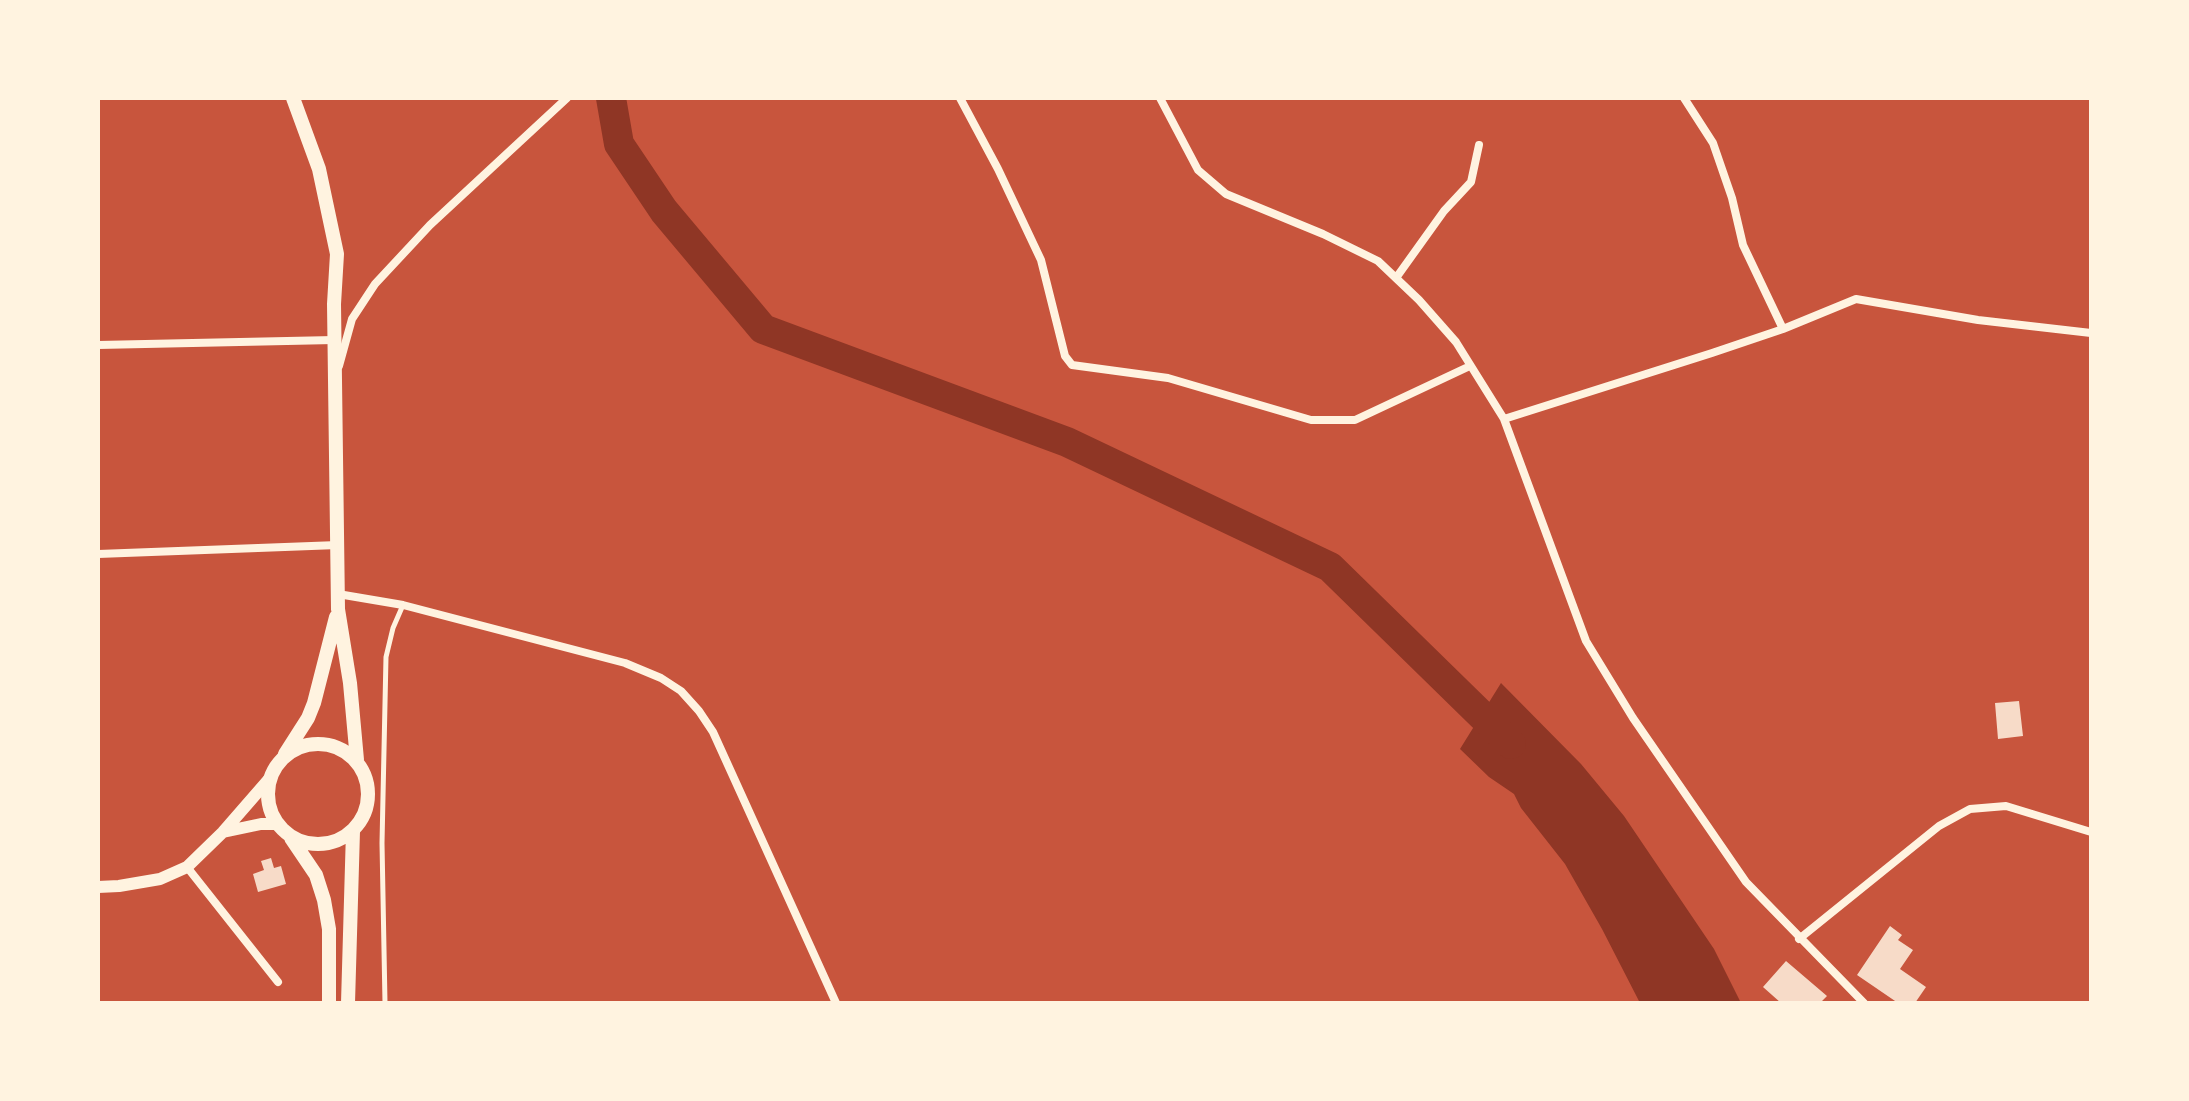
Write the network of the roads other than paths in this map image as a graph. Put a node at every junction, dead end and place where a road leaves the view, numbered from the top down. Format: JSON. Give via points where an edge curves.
{"nodes":[{"id":1,"x":293,"y":98,"type":"edge"},
{"id":2,"x":567,"y":98,"type":"edge"},
{"id":3,"x":960,"y":98,"type":"edge"},
{"id":4,"x":1160,"y":98,"type":"edge"},
{"id":5,"x":1684,"y":98,"type":"edge"},
{"id":6,"x":1479,"y":145,"type":"dead end"},
{"id":7,"x":1396,"y":278,"type":"junction"},
{"id":8,"x":1783,"y":329,"type":"junction"},
{"id":9,"x":2091,"y":333,"type":"edge"},
{"id":10,"x":334,"y":340,"type":"junction"},
{"id":11,"x":98,"y":345,"type":"edge"},
{"id":12,"x":1470,"y":366,"type":"junction"},
{"id":13,"x":335,"y":378,"type":"junction"},
{"id":14,"x":1504,"y":419,"type":"junction"},
{"id":15,"x":339,"y":544,"type":"junction"},
{"id":16,"x":98,"y":554,"type":"edge"},
{"id":17,"x":338,"y":601,"type":"junction"},
{"id":18,"x":403,"y":605,"type":"junction"},
{"id":19,"x":283,"y":757,"type":"junction"},
{"id":20,"x":357,"y":760,"type":"junction"},
{"id":21,"x":270,"y":778,"type":"junction"},
{"id":22,"x":277,"y":824,"type":"junction"},
{"id":23,"x":353,"y":831,"type":"junction"},
{"id":24,"x":223,"y":832,"type":"junction"},
{"id":25,"x":2091,"y":832,"type":"edge"},
{"id":26,"x":288,"y":835,"type":"junction"},
{"id":27,"x":187,"y":867,"type":"junction"},
{"id":28,"x":98,"y":887,"type":"edge"},
{"id":29,"x":1799,"y":939,"type":"junction"},
{"id":30,"x":278,"y":982,"type":"dead end"},
{"id":31,"x":329,"y":1003,"type":"edge"},
{"id":32,"x":348,"y":1003,"type":"edge"},
{"id":33,"x":385,"y":1003,"type":"edge"},
{"id":34,"x":836,"y":1003,"type":"edge"},
{"id":35,"x":1864,"y":1003,"type":"edge"}],
"edges":[{"from":1,"to":10,"type":"main road","via":[[319,169],[337,254]]},
{"from":2,"to":13,"type":"street","via":[[430,225],[375,284],[352,319]]},
{"from":3,"to":12,"type":"street","via":[[1041,260],[1065,356],[1072,365],[1168,378],[1311,420],[1355,420]]},
{"from":4,"to":7,"type":"street","via":[[1198,170],[1226,194],[1364,254]]},
{"from":5,"to":8,"type":"street","via":[[1713,143],[1743,245]]},
{"from":6,"to":7,"type":"street","via":[[1471,182]]},
{"from":7,"to":12,"type":"street","via":[[1456,342]]},
{"from":8,"to":9,"type":"street","via":[[1856,299]]},
{"from":8,"to":14,"type":"street"},
{"from":10,"to":11,"type":"street"},
{"from":10,"to":13,"type":"main road"},
{"from":12,"to":14,"type":"street"},
{"from":13,"to":15,"type":"main road"},
{"from":14,"to":29,"type":"street","via":[[1586,641],[1746,882]]},
{"from":15,"to":16,"type":"street"},
{"from":15,"to":17,"type":"main road"},
{"from":17,"to":18,"type":"street"},
{"from":17,"to":19,"type":"main road","via":[[314,703]]},
{"from":17,"to":20,"type":"main road"},
{"from":18,"to":33,"type":"lane","via":[[386,657]]},
{"from":18,"to":34,"type":"street","via":[[625,663],[681,691],[713,732]]},
{"from":19,"to":20,"type":"main road","via":[[300,746],[320,743]]},
{"from":19,"to":21,"type":"main road"},
{"from":20,"to":23,"type":"main road","via":[[367,779],[369,801]]},
{"from":21,"to":22,"type":"main road","via":[[267,794]]},
{"from":21,"to":24,"type":"street"},
{"from":22,"to":24,"type":"street"},
{"from":22,"to":26,"type":"main road"},
{"from":23,"to":26,"type":"main road","via":[[319,845]]},
{"from":23,"to":32,"type":"main road"},
{"from":24,"to":27,"type":"street"},
{"from":25,"to":29,"type":"street","via":[[2006,806],[1970,809],[1939,826]]},
{"from":26,"to":31,"type":"main road","via":[[316,875],[324,900]]},
{"from":27,"to":28,"type":"street","via":[[160,879]]},
{"from":27,"to":30,"type":"street"},
{"from":29,"to":35,"type":"street"}]}
